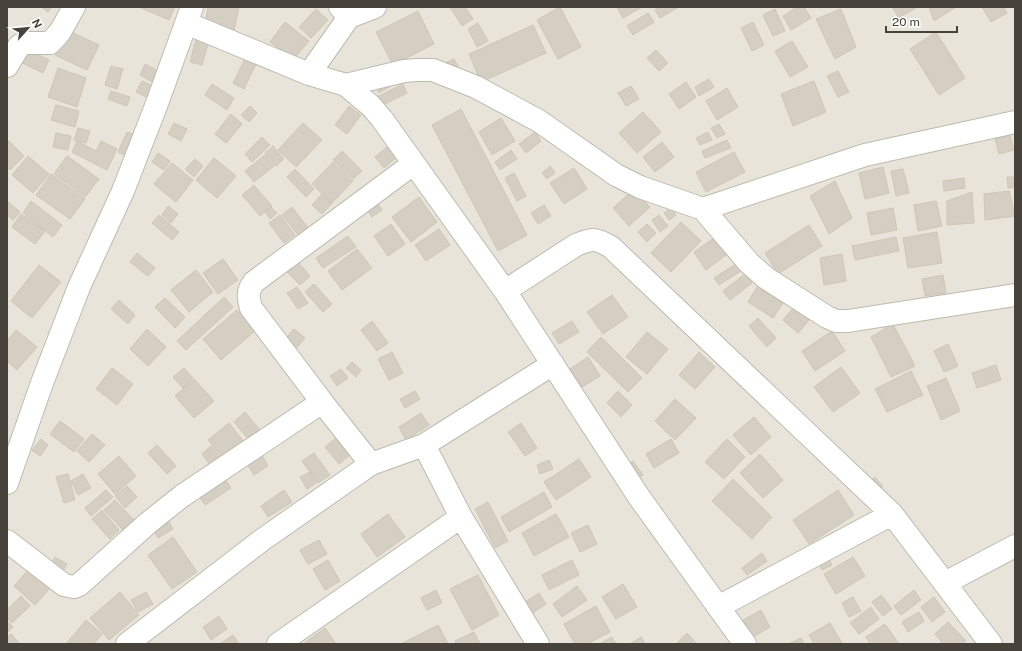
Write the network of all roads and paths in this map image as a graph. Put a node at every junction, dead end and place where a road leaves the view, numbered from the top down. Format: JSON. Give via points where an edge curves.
{"nodes":[{"id":1,"x":74,"y":7,"type":"edge"},
{"id":2,"x":375,"y":7,"type":"edge"},
{"id":3,"x":344,"y":12,"type":"edge"},
{"id":4,"x":189,"y":15,"type":"edge"},
{"id":5,"x":7,"y":66,"type":"edge"},
{"id":6,"x":309,"y":74,"type":"junction"},
{"id":7,"x":346,"y":85,"type":"junction"},
{"id":8,"x":1015,"y":122,"type":"edge"},
{"id":9,"x":413,"y":164,"type":"junction"},
{"id":10,"x":703,"y":209,"type":"junction"},
{"id":11,"x":505,"y":291,"type":"junction"},
{"id":12,"x":1015,"y":295,"type":"edge"},
{"id":13,"x":554,"y":364,"type":"junction"},
{"id":14,"x":322,"y":402,"type":"junction"},
{"id":15,"x":424,"y":445,"type":"junction"},
{"id":16,"x":372,"y":464,"type":"junction"},
{"id":17,"x":7,"y":483,"type":"edge"},
{"id":18,"x":892,"y":514,"type":"junction"},
{"id":19,"x":460,"y":517,"type":"junction"},
{"id":20,"x":7,"y":541,"type":"edge"},
{"id":21,"x":1015,"y":546,"type":"edge"},
{"id":22,"x":945,"y":583,"type":"junction"},
{"id":23,"x":718,"y":607,"type":"junction"},
{"id":24,"x":128,"y":644,"type":"edge"},
{"id":25,"x":278,"y":644,"type":"edge"},
{"id":26,"x":538,"y":644,"type":"edge"},
{"id":27,"x":745,"y":644,"type":"edge"},
{"id":28,"x":991,"y":644,"type":"edge"}],
"edges":[{"from":1,"to":5,"type":"street","via":[[60,32],[50,43],[23,43]]},
{"from":2,"to":3,"type":"street"},
{"from":3,"to":6,"type":"street"},
{"from":4,"to":6,"type":"street"},
{"from":4,"to":17,"type":"street","via":[[123,191],[76,294]]},
{"from":6,"to":7,"type":"street"},
{"from":7,"to":9,"type":"street","via":[[371,106]]},
{"from":7,"to":10,"type":"street","via":[[404,71],[433,70],[476,87],[539,122],[616,175],[640,187]]},
{"from":8,"to":10,"type":"street","via":[[865,155]]},
{"from":9,"to":11,"type":"street"},
{"from":9,"to":14,"type":"street","via":[[254,282],[249,289],[251,308]]},
{"from":10,"to":12,"type":"street","via":[[749,263],[766,278],[836,321]]},
{"from":11,"to":13,"type":"street"},
{"from":11,"to":18,"type":"street","via":[[576,245],[599,240],[611,247]]},
{"from":13,"to":15,"type":"street"},
{"from":13,"to":23,"type":"street","via":[[639,497]]},
{"from":14,"to":16,"type":"street"},
{"from":14,"to":20,"type":"street","via":[[182,496],[79,585],[64,585]]},
{"from":15,"to":16,"type":"street"},
{"from":15,"to":19,"type":"street"},
{"from":16,"to":24,"type":"street","via":[[262,540]]},
{"from":18,"to":22,"type":"street"},
{"from":18,"to":23,"type":"street"},
{"from":19,"to":25,"type":"street"},
{"from":19,"to":26,"type":"street"},
{"from":21,"to":22,"type":"street"},
{"from":22,"to":28,"type":"street"},
{"from":23,"to":27,"type":"street"}]}
